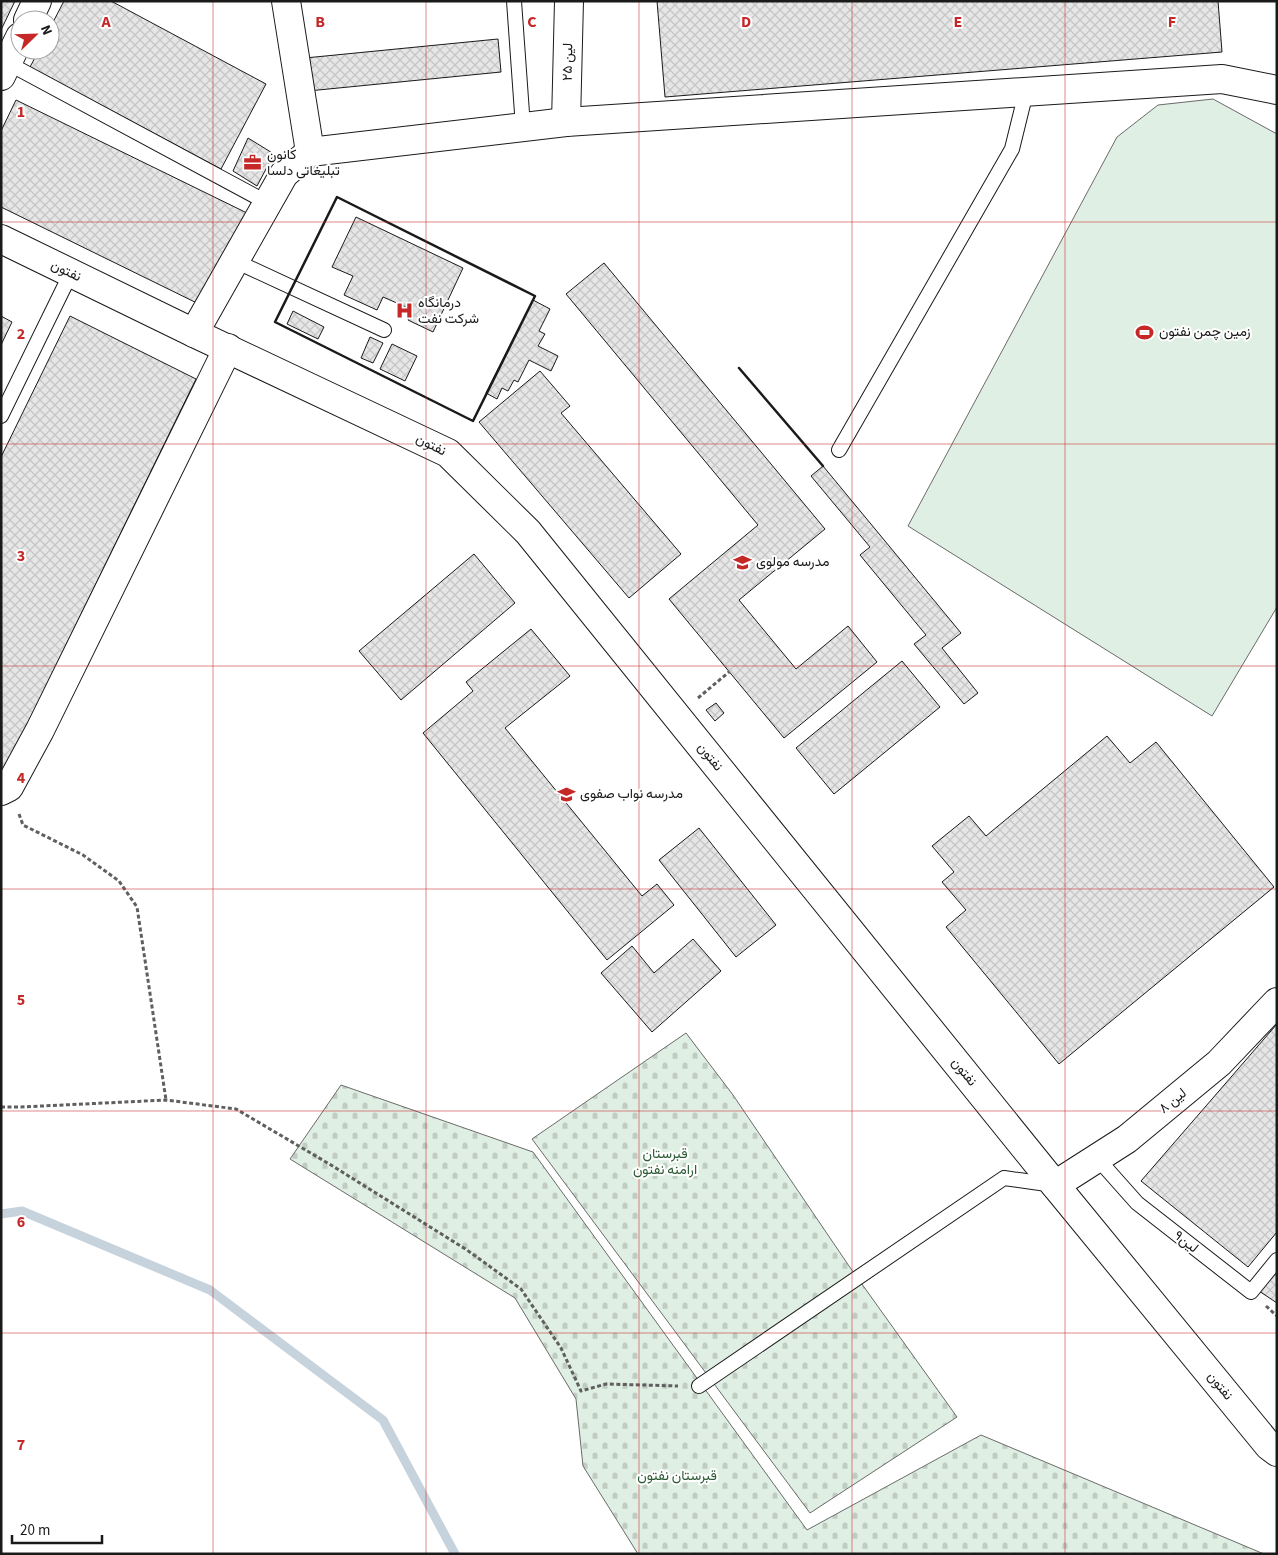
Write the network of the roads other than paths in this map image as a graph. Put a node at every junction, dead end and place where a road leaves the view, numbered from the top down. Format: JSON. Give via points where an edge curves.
{"nodes":[{"id":1,"x":286,"y":1,"type":"edge"},
{"id":2,"x":514,"y":1,"type":"edge"},
{"id":3,"x":569,"y":1,"type":"edge"},
{"id":4,"x":10,"y":54,"type":"edge"},
{"id":5,"x":3,"y":66,"type":"edge"},
{"id":6,"x":1277,"y":90,"type":"edge"},
{"id":7,"x":1026,"y":92,"type":"junction"},
{"id":8,"x":566,"y":122,"type":"junction"},
{"id":9,"x":523,"y":127,"type":"junction"},
{"id":10,"x":310,"y":152,"type":"junction"},
{"id":11,"x":268,"y":203,"type":"junction"},
{"id":12,"x":1,"y":239,"type":"edge"},
{"id":13,"x":235,"y":261,"type":"junction"},
{"id":14,"x":71,"y":273,"type":"junction"},
{"id":15,"x":384,"y":330,"type":"dead end"},
{"id":16,"x":194,"y":333,"type":"junction"},
{"id":17,"x":228,"y":348,"type":"junction"},
{"id":18,"x":1,"y":416,"type":"edge"},
{"id":19,"x":839,"y":450,"type":"dead end"},
{"id":20,"x":5,"y":789,"type":"edge"},
{"id":21,"x":1277,"y":1002,"type":"edge"},
{"id":22,"x":1097,"y":1158,"type":"junction"},
{"id":23,"x":1055,"y":1185,"type":"junction"},
{"id":24,"x":1277,"y":1260,"type":"edge"},
{"id":25,"x":699,"y":1386,"type":"road end"},
{"id":26,"x":1277,"y":1452,"type":"edge"}],
"edges":[{"from":1,"to":10,"type":"street"},
{"from":2,"to":9,"type":"lane"},
{"from":3,"to":8,"type":"street","name":"لین ۲۵"},
{"from":4,"to":5,"type":"street"},
{"from":5,"to":11,"type":"lane"},
{"from":6,"to":7,"type":"street","via":[[1222,79]]},
{"from":7,"to":8,"type":"street"},
{"from":7,"to":19,"type":"lane","via":[[1012,148]]},
{"from":8,"to":9,"type":"street"},
{"from":9,"to":10,"type":"street"},
{"from":10,"to":11,"type":"street","via":[[284,174]]},
{"from":11,"to":13,"type":"street"},
{"from":12,"to":14,"type":"street","name":"نفتون"},
{"from":13,"to":15,"type":"lane"},
{"from":13,"to":16,"type":"street"},
{"from":14,"to":16,"type":"street","name":"نفتون"},
{"from":14,"to":18,"type":"lane"},
{"from":16,"to":17,"type":"street","name":"نفتون"},
{"from":17,"to":20,"type":"street","via":[[40,730]]},
{"from":17,"to":23,"type":"street","name":"نفتون","via":[[448,453],[528,532]]},
{"from":21,"to":22,"type":"street","name":"لین ۸","via":[[1219,1063],[1127,1139]]},
{"from":22,"to":23,"type":"street","name":"لین ۸"},
{"from":22,"to":24,"type":"lane","name":"لین۹","via":[[1137,1203],[1251,1292]]},
{"from":23,"to":25,"type":"lane","via":[[1004,1178]]},
{"from":23,"to":26,"type":"street","name":"نفتون"}]}
